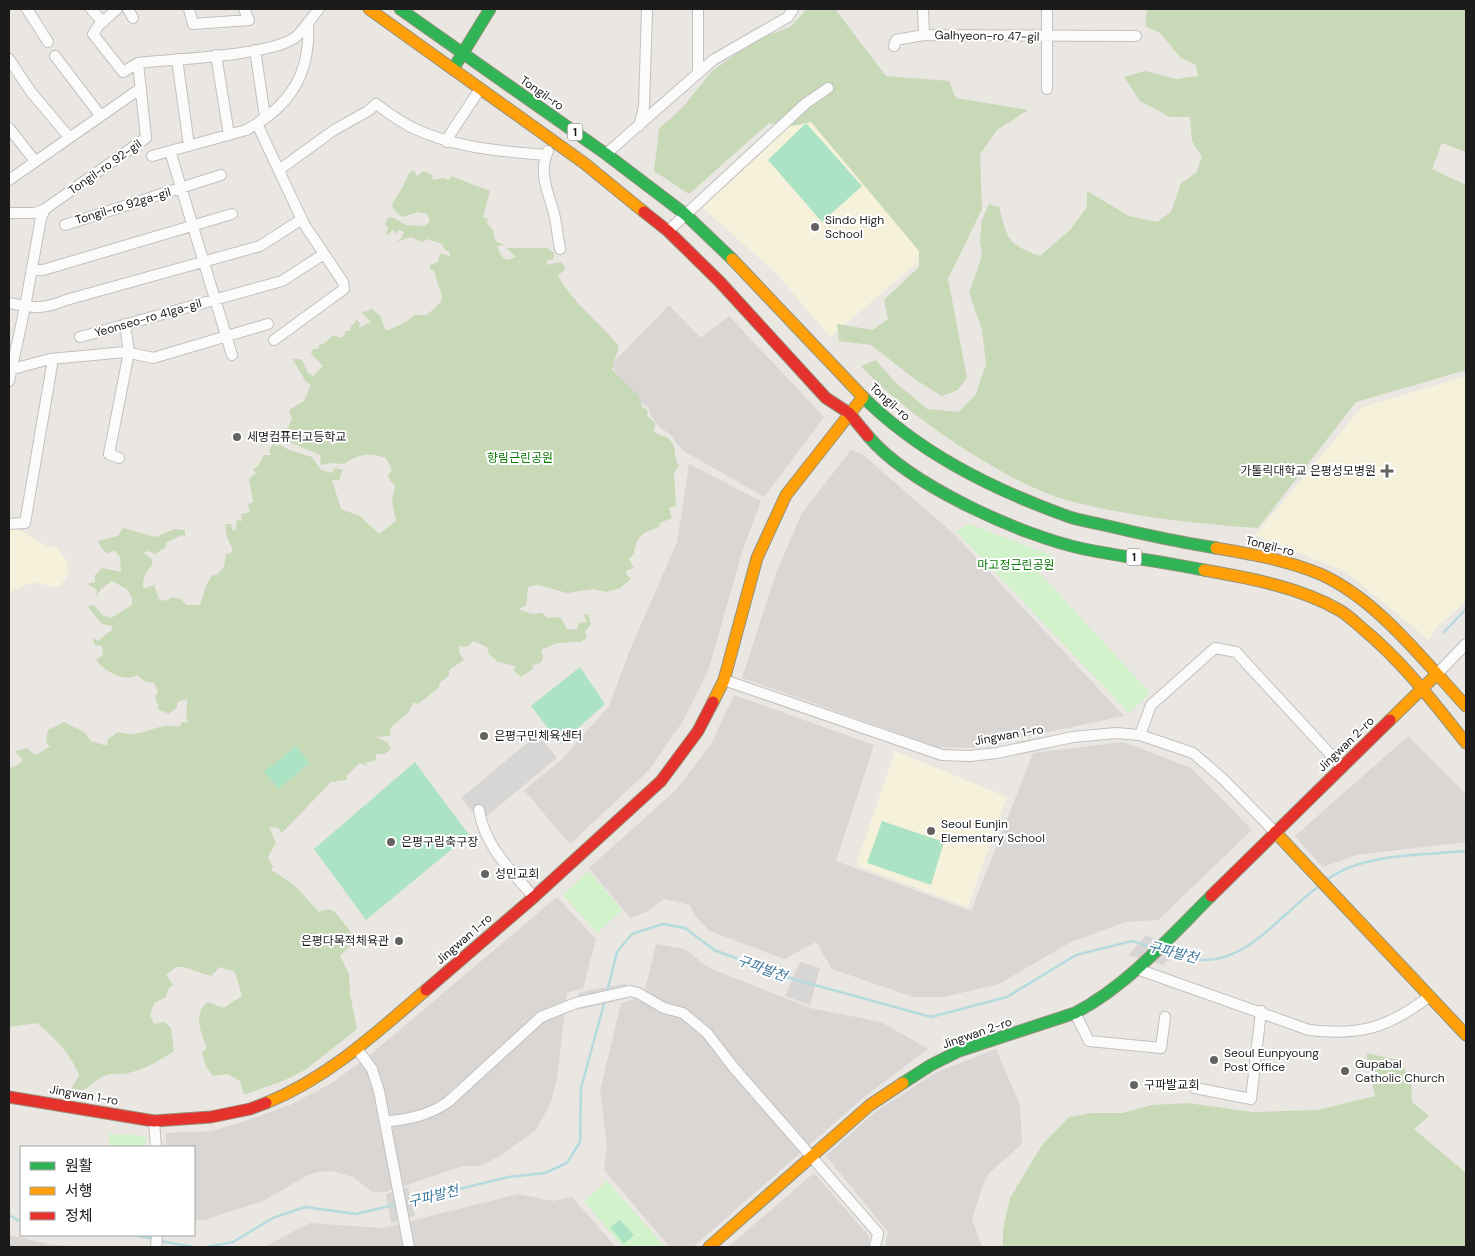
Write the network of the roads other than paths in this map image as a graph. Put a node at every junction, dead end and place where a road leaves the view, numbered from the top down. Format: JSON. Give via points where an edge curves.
{"nodes":[{"id":1,"x":27,"y":9,"type":"edge"},
{"id":2,"x":91,"y":9,"type":"edge"},
{"id":3,"x":117,"y":9,"type":"edge"},
{"id":4,"x":128,"y":9,"type":"edge"},
{"id":5,"x":189,"y":9,"type":"edge"},
{"id":6,"x":244,"y":9,"type":"edge"},
{"id":7,"x":319,"y":9,"type":"edge"},
{"id":8,"x":369,"y":9,"type":"edge"},
{"id":9,"x":400,"y":9,"type":"edge"},
{"id":10,"x":490,"y":9,"type":"edge"},
{"id":11,"x":647,"y":9,"type":"edge"},
{"id":12,"x":698,"y":9,"type":"edge"},
{"id":13,"x":793,"y":9,"type":"edge"},
{"id":14,"x":923,"y":9,"type":"edge"},
{"id":15,"x":1047,"y":9,"type":"edge"},
{"id":16,"x":133,"y":18,"type":"dead end"},
{"id":17,"x":103,"y":22,"type":"junction"},
{"id":18,"x":308,"y":22,"type":"junction"},
{"id":19,"x":924,"y":35,"type":"junction"},
{"id":20,"x":1136,"y":36,"type":"dead end"},
{"id":21,"x":1047,"y":37,"type":"junction"},
{"id":22,"x":48,"y":42,"type":"dead end"},
{"id":23,"x":894,"y":46,"type":"dead end"},
{"id":24,"x":254,"y":50,"type":"junction"},
{"id":25,"x":463,"y":54,"type":"junction"},
{"id":26,"x":216,"y":55,"type":"junction"},
{"id":27,"x":55,"y":56,"type":"dead end"},
{"id":28,"x":9,"y":59,"type":"edge"},
{"id":29,"x":177,"y":59,"type":"junction"},
{"id":30,"x":138,"y":63,"type":"junction"},
{"id":31,"x":452,"y":69,"type":"junction"},
{"id":32,"x":698,"y":74,"type":"junction"},
{"id":33,"x":141,"y":88,"type":"junction"},
{"id":34,"x":828,"y":88,"type":"dead end"},
{"id":35,"x":480,"y":89,"type":"junction"},
{"id":36,"x":1048,"y":89,"type":"dead end"},
{"id":37,"x":100,"y":115,"type":"junction"},
{"id":38,"x":265,"y":117,"type":"junction"},
{"id":39,"x":257,"y":124,"type":"junction"},
{"id":40,"x":639,"y":126,"type":"junction"},
{"id":41,"x":9,"y":128,"type":"edge"},
{"id":42,"x":229,"y":134,"type":"junction"},
{"id":43,"x":68,"y":137,"type":"junction"},
{"id":44,"x":447,"y":142,"type":"junction"},
{"id":45,"x":552,"y":142,"type":"junction"},
{"id":46,"x":189,"y":146,"type":"junction"},
{"id":47,"x":170,"y":151,"type":"junction"},
{"id":48,"x":606,"y":154,"type":"junction"},
{"id":49,"x":546,"y":155,"type":"junction"},
{"id":50,"x":152,"y":156,"type":"dead end"},
{"id":51,"x":35,"y":161,"type":"junction"},
{"id":52,"x":279,"y":170,"type":"junction"},
{"id":53,"x":222,"y":175,"type":"dead end"},
{"id":54,"x":9,"y":180,"type":"edge"},
{"id":55,"x":181,"y":188,"type":"junction"},
{"id":56,"x":46,"y":209,"type":"junction"},
{"id":57,"x":9,"y":212,"type":"edge"},
{"id":58,"x":232,"y":214,"type":"dead end"},
{"id":59,"x":685,"y":214,"type":"junction"},
{"id":60,"x":302,"y":219,"type":"junction"},
{"id":61,"x":65,"y":225,"type":"dead end"},
{"id":62,"x":193,"y":225,"type":"junction"},
{"id":63,"x":668,"y":231,"type":"junction"},
{"id":64,"x":560,"y":249,"type":"dead end"},
{"id":65,"x":324,"y":254,"type":"junction"},
{"id":66,"x":203,"y":261,"type":"junction"},
{"id":67,"x":32,"y":270,"type":"junction"},
{"id":68,"x":215,"y":298,"type":"junction"},
{"id":69,"x":9,"y":303,"type":"edge"},
{"id":70,"x":26,"y":307,"type":"junction"},
{"id":71,"x":125,"y":324,"type":"junction"},
{"id":72,"x":268,"y":324,"type":"dead end"},
{"id":73,"x":226,"y":336,"type":"junction"},
{"id":74,"x":80,"y":337,"type":"dead end"},
{"id":75,"x":274,"y":340,"type":"dead end"},
{"id":76,"x":129,"y":352,"type":"junction"},
{"id":77,"x":232,"y":355,"type":"dead end"},
{"id":78,"x":50,"y":359,"type":"junction"},
{"id":79,"x":10,"y":370,"type":"edge"},
{"id":80,"x":9,"y":381,"type":"edge"},
{"id":81,"x":863,"y":397,"type":"junction"},
{"id":82,"x":849,"y":413,"type":"junction"},
{"id":83,"x":119,"y":458,"type":"dead end"},
{"id":84,"x":9,"y":524,"type":"edge"},
{"id":85,"x":1466,"y":644,"type":"edge"},
{"id":86,"x":1436,"y":676,"type":"junction"},
{"id":87,"x":724,"y":680,"type":"junction"},
{"id":88,"x":1423,"y":689,"type":"junction"},
{"id":89,"x":1466,"y":706,"type":"edge"},
{"id":90,"x":1140,"y":735,"type":"junction"},
{"id":91,"x":1466,"y":743,"type":"edge"},
{"id":92,"x":1342,"y":767,"type":"junction"},
{"id":93,"x":479,"y":810,"type":"dead end"},
{"id":94,"x":1275,"y":832,"type":"junction"},
{"id":95,"x":534,"y":897,"type":"junction"},
{"id":96,"x":1137,"y":969,"type":"junction"},
{"id":97,"x":1430,"y":996,"type":"junction"},
{"id":98,"x":1261,"y":1011,"type":"junction"},
{"id":99,"x":1075,"y":1013,"type":"junction"},
{"id":100,"x":1165,"y":1017,"type":"dead end"},
{"id":101,"x":1466,"y":1035,"type":"edge"},
{"id":102,"x":357,"y":1049,"type":"junction"},
{"id":103,"x":1195,"y":1088,"type":"dead end"},
{"id":104,"x":9,"y":1097,"type":"edge"},
{"id":105,"x":154,"y":1121,"type":"junction"},
{"id":106,"x":385,"y":1122,"type":"junction"},
{"id":107,"x":156,"y":1146,"type":"edge"},
{"id":108,"x":812,"y":1156,"type":"junction"},
{"id":109,"x":409,"y":1247,"type":"edge"},
{"id":110,"x":709,"y":1247,"type":"edge"},
{"id":111,"x":875,"y":1247,"type":"edge"}],
"edges":[{"from":1,"to":22,"type":"street"},
{"from":2,"to":17,"type":"street"},
{"from":3,"to":17,"type":"street"},
{"from":4,"to":16,"type":"street"},
{"from":5,"to":6,"type":"street","via":[[193,24],[249,20]]},
{"from":7,"to":18,"type":"street"},
{"from":8,"to":31,"type":"main road","number":"1"},
{"from":9,"to":25,"type":"main road","name":"Tongil-ro","number":"1"},
{"from":10,"to":25,"type":"main road"},
{"from":11,"to":40,"type":"street","via":[[644,107]]},
{"from":12,"to":32,"type":"street"},
{"from":13,"to":32,"type":"street","via":[[788,17],[713,60]]},
{"from":14,"to":19,"type":"street","name":"Galhyeon-ro 47-gil"},
{"from":15,"to":21,"type":"street","name":"Galhyeon-ro 47-gil"},
{"from":17,"to":30,"type":"street","via":[[93,34],[122,72]]},
{"from":18,"to":24,"type":"street","via":[[296,37]]},
{"from":18,"to":38,"type":"street","via":[[309,44],[304,72],[285,100]]},
{"from":19,"to":21,"type":"street","name":"Galhyeon-ro 47-gil"},
{"from":19,"to":23,"type":"street","via":[[896,40]]},
{"from":20,"to":21,"type":"street","name":"Galhyeon-ro 47-gil"},
{"from":21,"to":36,"type":"street","name":"Galhyeon-ro 47-gil"},
{"from":24,"to":26,"type":"street"},
{"from":24,"to":38,"type":"street"},
{"from":25,"to":31,"type":"main road"},
{"from":25,"to":48,"type":"main road","name":"Tongil-ro","number":"1"},
{"from":26,"to":29,"type":"street"},
{"from":26,"to":42,"type":"street"},
{"from":27,"to":37,"type":"street"},
{"from":28,"to":43,"type":"street","via":[[30,92]]},
{"from":29,"to":30,"type":"street"},
{"from":29,"to":46,"type":"street"},
{"from":30,"to":33,"type":"street","name":"Tongil-ro 92-gil"},
{"from":31,"to":35,"type":"main road","number":"1"},
{"from":32,"to":40,"type":"street"},
{"from":33,"to":37,"type":"street"},
{"from":33,"to":56,"type":"street","name":"Tongil-ro 92-gil","via":[[146,138]]},
{"from":34,"to":59,"type":"street","via":[[805,104]]},
{"from":35,"to":44,"type":"street"},
{"from":35,"to":45,"type":"main road","number":"1"},
{"from":37,"to":43,"type":"street"},
{"from":38,"to":39,"type":"street"},
{"from":39,"to":42,"type":"street"},
{"from":39,"to":52,"type":"street"},
{"from":40,"to":48,"type":"street"},
{"from":41,"to":51,"type":"street"},
{"from":42,"to":46,"type":"street"},
{"from":43,"to":51,"type":"street"},
{"from":44,"to":49,"type":"street"},
{"from":44,"to":52,"type":"street","via":[[409,126],[376,104]]},
{"from":45,"to":49,"type":"street"},
{"from":45,"to":63,"type":"main road","number":"1"},
{"from":46,"to":47,"type":"street"},
{"from":47,"to":50,"type":"street"},
{"from":47,"to":55,"type":"street","name":"Tongil-ro 92ga-gil"},
{"from":48,"to":59,"type":"main road","name":"Tongil-ro","number":"1"},
{"from":49,"to":64,"type":"street","via":[[544,179],[556,220]]},
{"from":51,"to":54,"type":"street"},
{"from":52,"to":60,"type":"street"},
{"from":53,"to":55,"type":"street"},
{"from":55,"to":61,"type":"street","name":"Tongil-ro 92ga-gil"},
{"from":55,"to":62,"type":"street","name":"Tongil-ro 92ga-gil"},
{"from":56,"to":57,"type":"street","via":[[36,214]]},
{"from":56,"to":67,"type":"street","via":[[41,218]]},
{"from":58,"to":62,"type":"street"},
{"from":59,"to":63,"type":"street"},
{"from":59,"to":81,"type":"main road","name":"Tongil-ro","number":"1","via":[[758,285]]},
{"from":60,"to":65,"type":"street"},
{"from":60,"to":66,"type":"street","via":[[260,246]]},
{"from":62,"to":66,"type":"street","name":"Tongil-ro 92ga-gil"},
{"from":62,"to":67,"type":"street","via":[[43,270]]},
{"from":63,"to":82,"type":"main road","number":"1","via":[[719,281],[826,398]]},
{"from":65,"to":68,"type":"street","via":[[277,282]]},
{"from":65,"to":75,"type":"street","via":[[343,282],[344,289]]},
{"from":66,"to":68,"type":"street","name":"Tongil-ro 92ga-gil"},
{"from":66,"to":70,"type":"street","via":[[47,308]]},
{"from":67,"to":70,"type":"street"},
{"from":68,"to":71,"type":"street","name":"Yeonseo-ro 41ga-gil"},
{"from":68,"to":73,"type":"street","name":"Tongil-ro 92ga-gil"},
{"from":69,"to":70,"type":"street"},
{"from":70,"to":79,"type":"street"},
{"from":71,"to":74,"type":"street","name":"Yeonseo-ro 41ga-gil"},
{"from":71,"to":76,"type":"street"},
{"from":72,"to":73,"type":"street","name":"Yeonseo-ro 41ga-gil"},
{"from":73,"to":76,"type":"street","name":"Yeonseo-ro 41ga-gil","via":[[153,358]]},
{"from":73,"to":77,"type":"street","name":"Tongil-ro 92ga-gil"},
{"from":76,"to":78,"type":"street","name":"Yeonseo-ro 41ga-gil"},
{"from":76,"to":83,"type":"street","via":[[109,454]]},
{"from":78,"to":79,"type":"street","name":"Yeonseo-ro 41ga-gil"},
{"from":78,"to":84,"type":"street","via":[[52,365],[24,524]]},
{"from":79,"to":80,"type":"street"},
{"from":81,"to":82,"type":"main road","name":"Jingwan 1-ro"},
{"from":81,"to":86,"type":"main road","name":"Tongil-ro","number":"1","via":[[922,447],[994,486],[1038,505],[1093,524],[1261,556],[1320,574],[1359,597],[1396,631]]},
{"from":82,"to":87,"type":"main road","name":"Jingwan 1-ro","via":[[786,495],[757,558]]},
{"from":82,"to":88,"type":"main road","number":"1","via":[[873,442],[935,489],[1032,534],[1084,549],[1253,580],[1318,600],[1341,611],[1382,644]]},
{"from":85,"to":86,"type":"street"},
{"from":86,"to":88,"type":"main road","name":"Jingwan 2-ro"},
{"from":86,"to":89,"type":"main road","name":"Tongil-ro","number":"1"},
{"from":87,"to":90,"type":"street","name":"Jingwan 1-ro","via":[[942,755],[997,753],[1073,737],[1116,733]]},
{"from":87,"to":95,"type":"main road","name":"Jingwan 1-ro","via":[[698,731],[661,781]]},
{"from":88,"to":91,"type":"main road","number":"1"},
{"from":88,"to":92,"type":"main road","name":"Jingwan 2-ro"},
{"from":90,"to":92,"type":"street","via":[[1152,705],[1215,648],[1236,652]]},
{"from":90,"to":94,"type":"street","name":"Jingwan 1-ro","via":[[1193,753]]},
{"from":92,"to":94,"type":"main road","name":"Jingwan 2-ro"},
{"from":93,"to":95,"type":"street","via":[[495,852]]},
{"from":94,"to":96,"type":"main road","name":"Jingwan 2-ro"},
{"from":94,"to":97,"type":"main road"},
{"from":95,"to":102,"type":"main road","name":"Jingwan 1-ro"},
{"from":96,"to":98,"type":"street"},
{"from":96,"to":99,"type":"main road","name":"Jingwan 2-ro"},
{"from":97,"to":98,"type":"street","via":[[1387,1023],[1361,1032],[1309,1030]]},
{"from":97,"to":101,"type":"main road"},
{"from":98,"to":103,"type":"street","via":[[1251,1099]]},
{"from":99,"to":100,"type":"street","via":[[1090,1041],[1161,1048]]},
{"from":99,"to":108,"type":"main road","name":"Jingwan 2-ro","via":[[959,1051],[931,1065],[870,1105]]},
{"from":102,"to":105,"type":"main road","name":"Jingwan 1-ro","via":[[298,1088],[250,1109],[212,1117]]},
{"from":102,"to":106,"type":"street","via":[[372,1069]]},
{"from":104,"to":105,"type":"main road","name":"Jingwan 1-ro"},
{"from":105,"to":107,"type":"street"},
{"from":106,"to":108,"type":"street","via":[[418,1118],[448,1102],[541,1018],[576,1003],[630,991],[683,1014],[707,1034]]},
{"from":106,"to":109,"type":"street"},
{"from":108,"to":110,"type":"main road","name":"Jingwan 2-ro"},
{"from":108,"to":111,"type":"street","via":[[878,1233]]}]}
